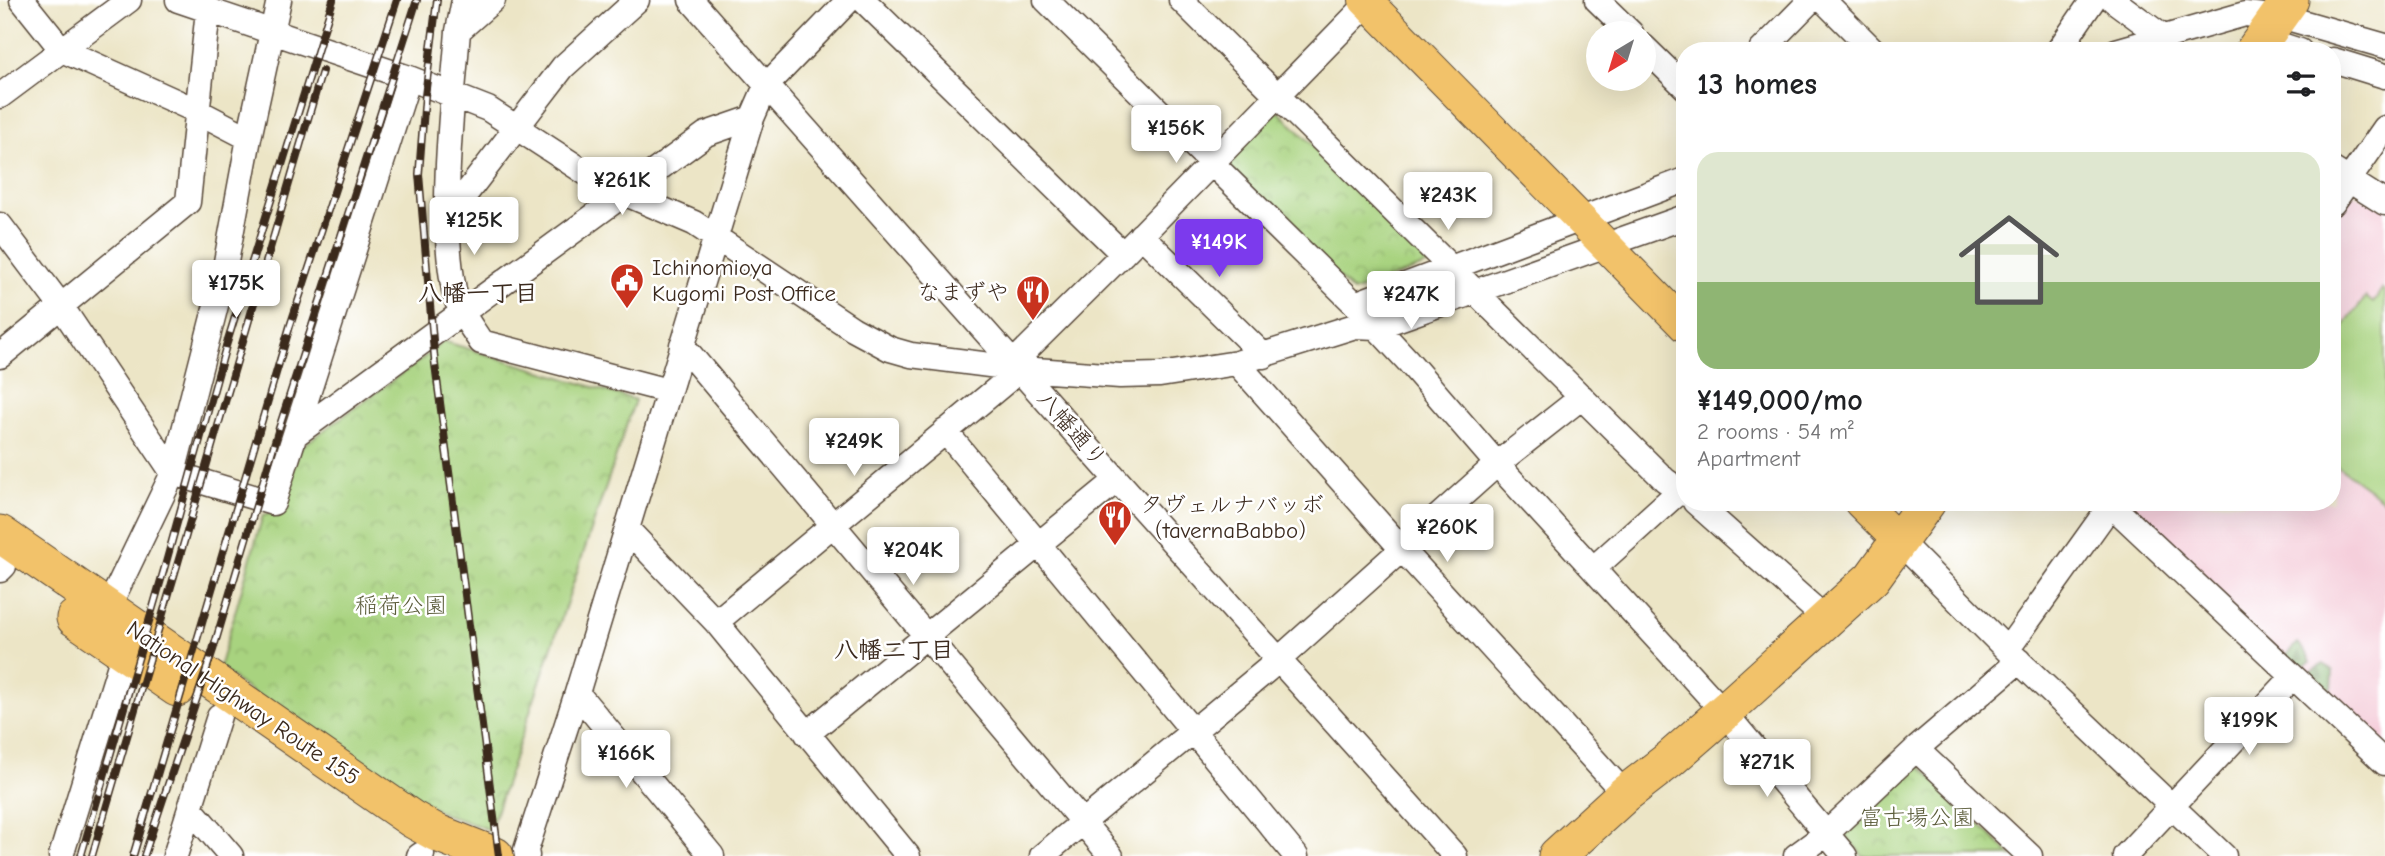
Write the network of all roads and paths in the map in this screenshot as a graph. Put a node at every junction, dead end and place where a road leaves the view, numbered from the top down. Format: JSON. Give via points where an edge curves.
{"nodes":[{"id":1,"x":22,"y":0,"type":"edge"},
{"id":2,"x":129,"y":0,"type":"edge"},
{"id":3,"x":178,"y":0,"type":"edge"},
{"id":4,"x":279,"y":0,"type":"edge"},
{"id":5,"x":464,"y":0,"type":"edge"},
{"id":6,"x":493,"y":0,"type":"edge"},
{"id":7,"x":637,"y":0,"type":"edge"},
{"id":8,"x":691,"y":0,"type":"edge"},
{"id":9,"x":849,"y":0,"type":"edge"},
{"id":10,"x":863,"y":0,"type":"edge"},
{"id":11,"x":1046,"y":0,"type":"edge"},
{"id":12,"x":1181,"y":0,"type":"edge"},
{"id":13,"x":1597,"y":0,"type":"edge"},
{"id":14,"x":1811,"y":0,"type":"edge"},
{"id":15,"x":1823,"y":0,"type":"edge"},
{"id":16,"x":2093,"y":0,"type":"edge"},
{"id":17,"x":2113,"y":0,"type":"edge"},
{"id":18,"x":1368,"y":1,"type":"edge"},
{"id":19,"x":208,"y":10,"type":"junction"},
{"id":20,"x":1619,"y":21,"type":"edge"},
{"id":21,"x":2270,"y":28,"type":"edge"},
{"id":22,"x":271,"y":30,"type":"junction"},
{"id":23,"x":458,"y":31,"type":"junction"},
{"id":24,"x":2163,"y":37,"type":"junction"},
{"id":25,"x":1770,"y":42,"type":"edge"},
{"id":26,"x":1865,"y":42,"type":"edge"},
{"id":27,"x":2064,"y":42,"type":"edge"},
{"id":28,"x":2146,"y":42,"type":"edge"},
{"id":29,"x":2385,"y":46,"type":"edge"},
{"id":30,"x":62,"y":50,"type":"junction"},
{"id":31,"x":1656,"y":59,"type":"edge"},
{"id":32,"x":2341,"y":62,"type":"edge"},
{"id":33,"x":2385,"y":76,"type":"edge"},
{"id":34,"x":409,"y":78,"type":"junction"},
{"id":35,"x":1676,"y":78,"type":"edge"},
{"id":36,"x":766,"y":86,"type":"junction"},
{"id":37,"x":454,"y":94,"type":"junction"},
{"id":38,"x":1279,"y":95,"type":"junction"},
{"id":39,"x":0,"y":96,"type":"edge"},
{"id":40,"x":197,"y":111,"type":"junction"},
{"id":41,"x":752,"y":118,"type":"junction"},
{"id":42,"x":516,"y":127,"type":"junction"},
{"id":43,"x":2385,"y":128,"type":"edge"},
{"id":44,"x":248,"y":138,"type":"junction"},
{"id":45,"x":1210,"y":163,"type":"junction"},
{"id":46,"x":2341,"y":175,"type":"edge"},
{"id":47,"x":1676,"y":183,"type":"edge"},
{"id":48,"x":627,"y":194,"type":"junction"},
{"id":49,"x":2385,"y":203,"type":"edge"},
{"id":50,"x":448,"y":217,"type":"junction"},
{"id":51,"x":1579,"y":219,"type":"junction"},
{"id":52,"x":1676,"y":220,"type":"edge"},
{"id":53,"x":0,"y":225,"type":"edge"},
{"id":54,"x":1141,"y":235,"type":"junction"},
{"id":55,"x":714,"y":236,"type":"junction"},
{"id":56,"x":1604,"y":244,"type":"junction"},
{"id":57,"x":1122,"y":254,"type":"junction"},
{"id":58,"x":1452,"y":267,"type":"junction"},
{"id":59,"x":1477,"y":291,"type":"junction"},
{"id":60,"x":1355,"y":304,"type":"junction"},
{"id":61,"x":61,"y":306,"type":"junction"},
{"id":62,"x":463,"y":313,"type":"junction"},
{"id":63,"x":1676,"y":317,"type":"edge"},
{"id":64,"x":1376,"y":327,"type":"junction"},
{"id":65,"x":682,"y":345,"type":"junction"},
{"id":66,"x":0,"y":356,"type":"edge"},
{"id":67,"x":1264,"y":356,"type":"junction"},
{"id":68,"x":1237,"y":363,"type":"junction"},
{"id":69,"x":1017,"y":366,"type":"junction"},
{"id":70,"x":668,"y":391,"type":"junction"},
{"id":71,"x":1582,"y":397,"type":"junction"},
{"id":72,"x":945,"y":431,"type":"junction"},
{"id":73,"x":296,"y":434,"type":"junction"},
{"id":74,"x":1497,"y":464,"type":"junction"},
{"id":75,"x":173,"y":472,"type":"junction"},
{"id":76,"x":1117,"y":480,"type":"junction"},
{"id":77,"x":1676,"y":486,"type":"edge"},
{"id":78,"x":1676,"y":502,"type":"edge"},
{"id":79,"x":1707,"y":511,"type":"edge"},
{"id":80,"x":1869,"y":511,"type":"edge"},
{"id":81,"x":1921,"y":511,"type":"edge"},
{"id":82,"x":2106,"y":511,"type":"edge"},
{"id":83,"x":2119,"y":511,"type":"edge"},
{"id":84,"x":833,"y":526,"type":"junction"},
{"id":85,"x":627,"y":529,"type":"junction"},
{"id":86,"x":1899,"y":541,"type":"junction"},
{"id":87,"x":1038,"y":545,"type":"junction"},
{"id":88,"x":1402,"y":548,"type":"junction"},
{"id":89,"x":1,"y":559,"type":"edge"},
{"id":90,"x":1593,"y":569,"type":"junction"},
{"id":91,"x":107,"y":610,"type":"junction"},
{"id":92,"x":1822,"y":615,"type":"junction"},
{"id":93,"x":716,"y":622,"type":"junction"},
{"id":94,"x":926,"y":638,"type":"junction"},
{"id":95,"x":124,"y":652,"type":"junction"},
{"id":96,"x":2013,"y":655,"type":"junction"},
{"id":97,"x":1279,"y":659,"type":"junction"},
{"id":98,"x":2293,"y":677,"type":"junction"},
{"id":99,"x":577,"y":693,"type":"junction"},
{"id":100,"x":1719,"y":706,"type":"junction"},
{"id":101,"x":219,"y":716,"type":"junction"},
{"id":102,"x":1194,"y":730,"type":"junction"},
{"id":103,"x":807,"y":734,"type":"junction"},
{"id":104,"x":1916,"y":749,"type":"junction"},
{"id":105,"x":2385,"y":763,"type":"edge"},
{"id":106,"x":1621,"y":789,"type":"junction"},
{"id":107,"x":2172,"y":805,"type":"junction"},
{"id":108,"x":190,"y":808,"type":"junction"},
{"id":109,"x":1082,"y":823,"type":"junction"},
{"id":110,"x":1826,"y":834,"type":"junction"},
{"id":111,"x":423,"y":855,"type":"edge"},
{"id":112,"x":61,"y":856,"type":"edge"},
{"id":113,"x":175,"y":856,"type":"edge"},
{"id":114,"x":231,"y":856,"type":"edge"},
{"id":115,"x":495,"y":856,"type":"edge"},
{"id":116,"x":527,"y":856,"type":"edge"},
{"id":117,"x":712,"y":856,"type":"edge"},
{"id":118,"x":908,"y":856,"type":"edge"},
{"id":119,"x":1042,"y":856,"type":"edge"},
{"id":120,"x":1111,"y":856,"type":"edge"},
{"id":121,"x":1296,"y":856,"type":"edge"},
{"id":122,"x":1455,"y":856,"type":"edge"},
{"id":123,"x":1536,"y":856,"type":"edge"},
{"id":124,"x":1557,"y":856,"type":"edge"},
{"id":125,"x":1796,"y":856,"type":"edge"},
{"id":126,"x":1845,"y":856,"type":"edge"},
{"id":127,"x":2030,"y":856,"type":"edge"},
{"id":128,"x":2125,"y":856,"type":"edge"},
{"id":129,"x":2224,"y":856,"type":"edge"}],
"edges":[{"from":1,"to":30,"type":"street"},
{"from":2,"to":30,"type":"street"},
{"from":3,"to":19,"type":"street"},
{"from":4,"to":22,"type":"street"},
{"from":5,"to":23,"type":"street"},
{"from":6,"to":23,"type":"street"},
{"from":7,"to":42,"type":"street","via":[[563,67]]},
{"from":8,"to":36,"type":"street","name":"八幡通り"},
{"from":9,"to":36,"type":"street"},
{"from":10,"to":57,"type":"street"},
{"from":11,"to":45,"type":"street"},
{"from":12,"to":38,"type":"street"},
{"from":13,"to":20,"type":"street"},
{"from":14,"to":25,"type":"street"},
{"from":15,"to":26,"type":"street"},
{"from":16,"to":27,"type":"street"},
{"from":17,"to":24,"type":"street"},
{"from":18,"to":38,"type":"street"},
{"from":18,"to":51,"type":"main road"},
{"from":19,"to":22,"type":"street"},
{"from":19,"to":40,"type":"street"},
{"from":21,"to":24,"type":"street","via":[[2245,14]]},
{"from":21,"to":29,"type":"street"},
{"from":22,"to":34,"type":"street"},
{"from":22,"to":44,"type":"street"},
{"from":23,"to":37,"type":"street"},
{"from":24,"to":28,"type":"street"},
{"from":30,"to":39,"type":"street"},
{"from":30,"to":40,"type":"street"},
{"from":31,"to":35,"type":"street"},
{"from":32,"to":33,"type":"street"},
{"from":34,"to":37,"type":"street"},
{"from":34,"to":73,"type":"street"},
{"from":36,"to":41,"type":"street"},
{"from":36,"to":69,"type":"street","name":"八幡通り"},
{"from":37,"to":42,"type":"street"},
{"from":37,"to":50,"type":"street"},
{"from":38,"to":45,"type":"street"},
{"from":38,"to":58,"type":"street"},
{"from":40,"to":44,"type":"street"},
{"from":40,"to":61,"type":"street","via":[[188,202]]},
{"from":41,"to":48,"type":"street","via":[[706,134]]},
{"from":41,"to":55,"type":"street"},
{"from":42,"to":48,"type":"street","via":[[603,184]]},
{"from":42,"to":50,"type":"street"},
{"from":43,"to":46,"type":"street"},
{"from":44,"to":75,"type":"street","via":[[223,278]]},
{"from":45,"to":54,"type":"street"},
{"from":45,"to":60,"type":"street"},
{"from":46,"to":49,"type":"street"},
{"from":47,"to":51,"type":"street"},
{"from":48,"to":55,"type":"street"},
{"from":48,"to":62,"type":"street"},
{"from":50,"to":62,"type":"street","via":[[454,292]]},
{"from":51,"to":56,"type":"main road"},
{"from":51,"to":58,"type":"street"},
{"from":52,"to":56,"type":"street"},
{"from":53,"to":61,"type":"street"},
{"from":54,"to":57,"type":"street"},
{"from":54,"to":67,"type":"street"},
{"from":55,"to":65,"type":"street"},
{"from":55,"to":69,"type":"street","via":[[890,349],[937,359]]},
{"from":56,"to":59,"type":"street"},
{"from":56,"to":63,"type":"main road"},
{"from":57,"to":69,"type":"street"},
{"from":58,"to":59,"type":"street"},
{"from":58,"to":60,"type":"street"},
{"from":59,"to":64,"type":"street"},
{"from":59,"to":71,"type":"street"},
{"from":60,"to":64,"type":"street"},
{"from":61,"to":66,"type":"street"},
{"from":61,"to":75,"type":"street"},
{"from":62,"to":70,"type":"street","via":[[481,342]]},
{"from":62,"to":73,"type":"street"},
{"from":64,"to":67,"type":"street","via":[[1355,326]]},
{"from":64,"to":74,"type":"street"},
{"from":65,"to":70,"type":"street"},
{"from":65,"to":84,"type":"street"},
{"from":67,"to":68,"type":"street"},
{"from":68,"to":69,"type":"street","via":[[1120,376]]},
{"from":68,"to":88,"type":"street"},
{"from":69,"to":72,"type":"street"},
{"from":69,"to":76,"type":"street","name":"八幡通り"},
{"from":70,"to":85,"type":"street"},
{"from":71,"to":74,"type":"street"},
{"from":71,"to":77,"type":"street"},
{"from":72,"to":84,"type":"street"},
{"from":72,"to":87,"type":"street"},
{"from":73,"to":75,"type":"street","via":[[273,503]]},
{"from":74,"to":88,"type":"street"},
{"from":74,"to":90,"type":"street"},
{"from":75,"to":91,"type":"street"},
{"from":76,"to":87,"type":"street"},
{"from":76,"to":97,"type":"street","name":"八幡通り"},
{"from":78,"to":90,"type":"street"},
{"from":79,"to":92,"type":"street"},
{"from":80,"to":86,"type":"main road"},
{"from":81,"to":86,"type":"highway"},
{"from":82,"to":96,"type":"street"},
{"from":83,"to":98,"type":"street"},
{"from":84,"to":93,"type":"street"},
{"from":84,"to":94,"type":"street"},
{"from":85,"to":93,"type":"street"},
{"from":85,"to":99,"type":"street"},
{"from":86,"to":92,"type":"highway","via":[[1872,579]]},
{"from":86,"to":96,"type":"street"},
{"from":87,"to":94,"type":"street"},
{"from":87,"to":102,"type":"street"},
{"from":88,"to":97,"type":"street"},
{"from":88,"to":106,"type":"street"},
{"from":89,"to":91,"type":"highway","name":"National Highway Route 155"},
{"from":89,"to":95,"type":"highway","name":"National Highway Route 155"},
{"from":90,"to":100,"type":"street"},
{"from":91,"to":115,"type":"highway","name":"National Highway Route 155","via":[[412,819]]},
{"from":92,"to":100,"type":"highway"},
{"from":93,"to":103,"type":"street"},
{"from":94,"to":103,"type":"street"},
{"from":94,"to":109,"type":"street"},
{"from":95,"to":101,"type":"highway","name":"National Highway Route 155"},
{"from":95,"to":112,"type":"street"},
{"from":96,"to":104,"type":"street"},
{"from":96,"to":107,"type":"street"},
{"from":97,"to":102,"type":"street"},
{"from":97,"to":122,"type":"street","name":"八幡通り"},
{"from":98,"to":105,"type":"street"},
{"from":98,"to":107,"type":"street"},
{"from":99,"to":116,"type":"street"},
{"from":99,"to":117,"type":"street"},
{"from":100,"to":106,"type":"highway","via":[[1669,760]]},
{"from":100,"to":110,"type":"street"},
{"from":101,"to":108,"type":"street"},
{"from":101,"to":111,"type":"highway","name":"National Highway Route 155"},
{"from":102,"to":109,"type":"street"},
{"from":102,"to":121,"type":"street"},
{"from":103,"to":118,"type":"street"},
{"from":104,"to":110,"type":"street"},
{"from":104,"to":127,"type":"street"},
{"from":106,"to":123,"type":"highway"},
{"from":106,"to":124,"type":"highway"},
{"from":107,"to":128,"type":"street"},
{"from":107,"to":129,"type":"street"},
{"from":108,"to":113,"type":"street"},
{"from":108,"to":114,"type":"street"},
{"from":109,"to":119,"type":"street"},
{"from":109,"to":120,"type":"street"},
{"from":110,"to":125,"type":"street"},
{"from":110,"to":126,"type":"street"}]}
